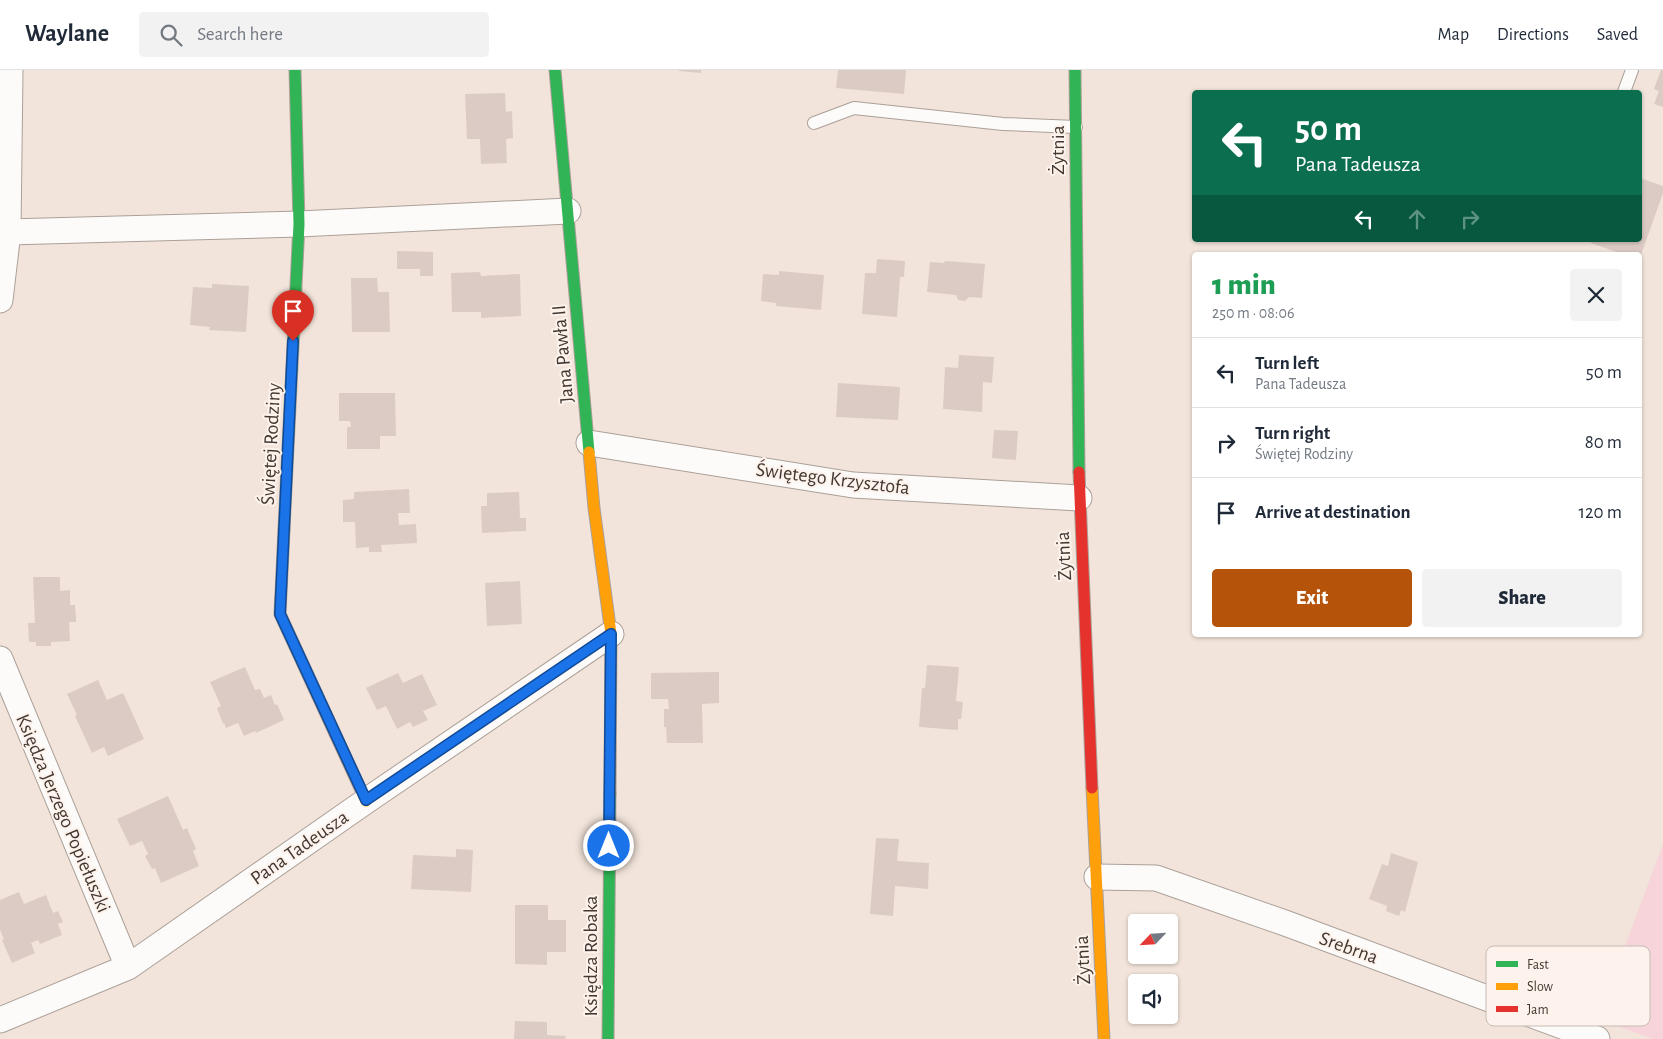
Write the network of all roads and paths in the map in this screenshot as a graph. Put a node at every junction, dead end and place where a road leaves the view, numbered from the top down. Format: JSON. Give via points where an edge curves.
{"nodes":[{"id":1,"x":10,"y":70,"type":"edge"},
{"id":2,"x":295,"y":70,"type":"edge"},
{"id":3,"x":555,"y":70,"type":"edge"},
{"id":4,"x":1075,"y":70,"type":"edge"},
{"id":5,"x":1632,"y":70,"type":"edge"},
{"id":6,"x":1625,"y":90,"type":"edge"},
{"id":7,"x":814,"y":123,"type":"dead end"},
{"id":8,"x":1076,"y":127,"type":"junction"},
{"id":9,"x":568,"y":211,"type":"junction"},
{"id":10,"x":299,"y":224,"type":"junction"},
{"id":11,"x":8,"y":232,"type":"junction"},
{"id":12,"x":0,"y":300,"type":"edge"},
{"id":13,"x":589,"y":443,"type":"junction"},
{"id":14,"x":1079,"y":498,"type":"junction"},
{"id":15,"x":611,"y":634,"type":"junction"},
{"id":16,"x":0,"y":659,"type":"edge"},
{"id":17,"x":366,"y":800,"type":"junction"},
{"id":18,"x":1097,"y":877,"type":"junction"},
{"id":19,"x":128,"y":967,"type":"junction"},
{"id":20,"x":1486,"y":1004,"type":"edge"},
{"id":21,"x":0,"y":1020,"type":"edge"},
{"id":22,"x":1542,"y":1026,"type":"edge"},
{"id":23,"x":1557,"y":1032,"type":"edge"},
{"id":24,"x":608,"y":1039,"type":"edge"},
{"id":25,"x":1104,"y":1039,"type":"edge"},
{"id":26,"x":1597,"y":1039,"type":"edge"}],
"edges":[{"from":1,"to":11,"type":"street"},
{"from":2,"to":10,"type":"street","name":"Świętej Rodziny"},
{"from":3,"to":9,"type":"street","name":"Jana Pawła II"},
{"from":4,"to":8,"type":"street","name":"Żytnia"},
{"from":5,"to":6,"type":"lane"},
{"from":7,"to":8,"type":"lane","via":[[854,108],[1002,124]]},
{"from":8,"to":14,"type":"street","name":"Żytnia"},
{"from":9,"to":10,"type":"street"},
{"from":9,"to":13,"type":"street","name":"Jana Pawła II"},
{"from":10,"to":11,"type":"street"},
{"from":10,"to":17,"type":"street","name":"Świętej Rodziny","via":[[280,614]]},
{"from":11,"to":12,"type":"street"},
{"from":13,"to":14,"type":"street","name":"Świętego Krzysztofa","via":[[852,485]]},
{"from":13,"to":15,"type":"street","name":"Jana Pawła II"},
{"from":14,"to":18,"type":"street","name":"Żytnia"},
{"from":15,"to":17,"type":"street","name":"Pana Tadeusza"},
{"from":15,"to":24,"type":"street","name":"Księdza Robaka"},
{"from":16,"to":19,"type":"street","name":"Księdza Jerzego Popiełuszki"},
{"from":17,"to":19,"type":"street","name":"Pana Tadeusza"},
{"from":18,"to":20,"type":"street","name":"Srebrna","via":[[1156,878],[1285,923]]},
{"from":18,"to":25,"type":"street","name":"Żytnia"},
{"from":19,"to":21,"type":"street","name":"Pana Tadeusza"},
{"from":22,"to":23,"type":"street","name":"Srebrna"},
{"from":23,"to":26,"type":"street","name":"Srebrna"}]}
